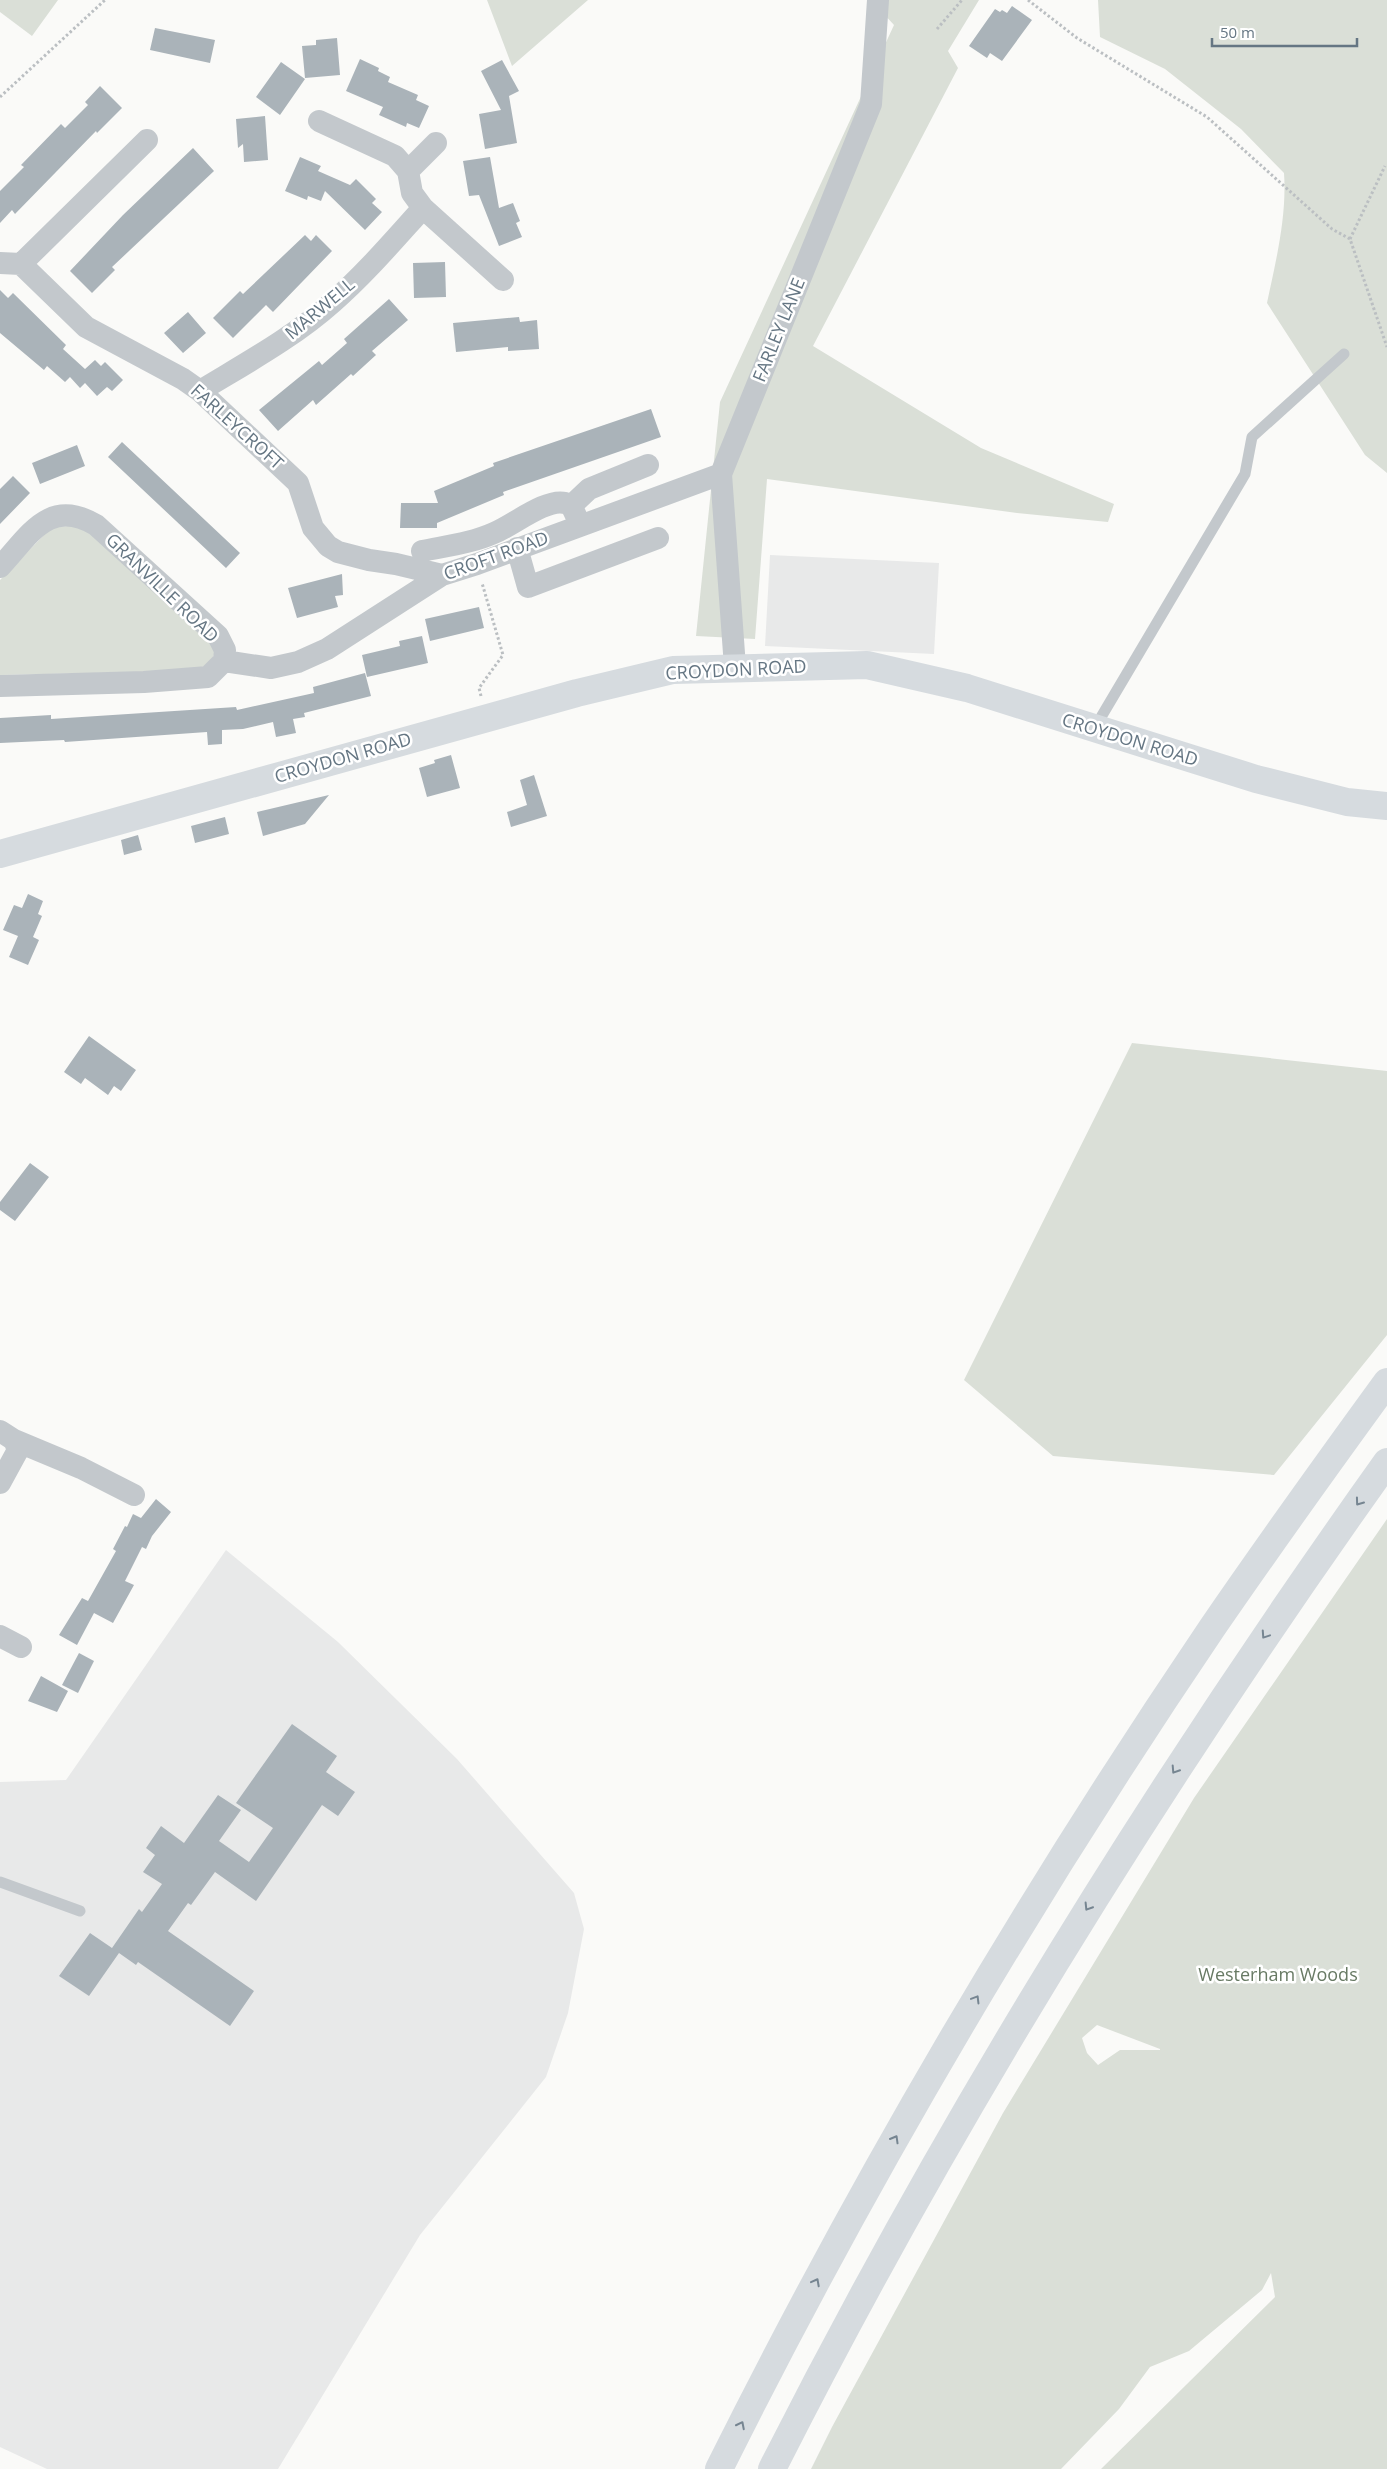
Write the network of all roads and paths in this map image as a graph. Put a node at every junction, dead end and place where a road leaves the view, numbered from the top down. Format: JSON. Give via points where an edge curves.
{"nodes":[{"id":1,"x":104,"y":0,"type":"edge"},
{"id":2,"x":878,"y":0,"type":"edge"},
{"id":3,"x":962,"y":0,"type":"edge"},
{"id":4,"x":1028,"y":0,"type":"edge"},
{"id":5,"x":937,"y":29,"type":"dead end"},
{"id":6,"x":0,"y":97,"type":"edge"},
{"id":7,"x":318,"y":121,"type":"dead end"},
{"id":8,"x":147,"y":140,"type":"dead end"},
{"id":9,"x":436,"y":143,"type":"dead end"},
{"id":10,"x":1385,"y":166,"type":"dead end"},
{"id":11,"x":408,"y":171,"type":"junction"},
{"id":12,"x":423,"y":208,"type":"junction"},
{"id":13,"x":1350,"y":239,"type":"junction"},
{"id":14,"x":10,"y":264,"type":"edge"},
{"id":15,"x":503,"y":280,"type":"dead end"},
{"id":16,"x":1387,"y":347,"type":"edge"},
{"id":17,"x":1344,"y":354,"type":"dead end"},
{"id":18,"x":200,"y":391,"type":"junction"},
{"id":19,"x":648,"y":465,"type":"dead end"},
{"id":20,"x":721,"y":474,"type":"junction"},
{"id":21,"x":575,"y":516,"type":"junction"},
{"id":22,"x":658,"y":538,"type":"dead end"},
{"id":23,"x":517,"y":548,"type":"junction"},
{"id":24,"x":422,"y":551,"type":"dead end"},
{"id":25,"x":477,"y":564,"type":"junction"},
{"id":26,"x":0,"y":567,"type":"edge"},
{"id":27,"x":442,"y":575,"type":"junction"},
{"id":28,"x":224,"y":661,"type":"junction"},
{"id":29,"x":735,"y":667,"type":"junction"},
{"id":30,"x":0,"y":686,"type":"edge"},
{"id":31,"x":486,"y":718,"type":"junction"},
{"id":32,"x":1094,"y":729,"type":"junction"},
{"id":33,"x":1387,"y":806,"type":"edge"},
{"id":34,"x":0,"y":854,"type":"edge"},
{"id":35,"x":1387,"y":1382,"type":"edge"},
{"id":36,"x":7,"y":1435,"type":"edge"},
{"id":37,"x":1387,"y":1462,"type":"edge"},
{"id":38,"x":0,"y":1483,"type":"edge"},
{"id":39,"x":134,"y":1495,"type":"dead end"},
{"id":40,"x":0,"y":1636,"type":"edge"},
{"id":41,"x":21,"y":1647,"type":"dead end"},
{"id":42,"x":0,"y":1882,"type":"edge"},
{"id":43,"x":80,"y":1911,"type":"dead end"},
{"id":44,"x":719,"y":2469,"type":"edge"},
{"id":45,"x":772,"y":2469,"type":"edge"}],
"edges":[{"from":1,"to":6,"type":"path"},
{"from":2,"to":20,"type":"street","name":"FARLEY LANE","via":[[871,104]]},
{"from":3,"to":5,"type":"path"},
{"from":4,"to":13,"type":"path","via":[[1077,38],[1206,118],[1332,229]]},
{"from":7,"to":11,"type":"street","via":[[395,156]]},
{"from":8,"to":14,"type":"street","name":"FARLEYCROFT"},
{"from":9,"to":11,"type":"street"},
{"from":10,"to":13,"type":"path"},
{"from":11,"to":12,"type":"street","via":[[412,193]]},
{"from":12,"to":15,"type":"street"},
{"from":12,"to":18,"type":"street","name":"MARWELL","via":[[333,302],[279,343]]},
{"from":13,"to":16,"type":"path"},
{"from":14,"to":18,"type":"street","name":"FARLEYCROFT","via":[[86,327]]},
{"from":17,"to":32,"type":"lane","via":[[1252,437],[1245,474]]},
{"from":18,"to":27,"type":"street","name":"FARLEYCROFT","via":[[298,483],[313,528],[328,546],[369,560]]},
{"from":19,"to":21,"type":"street","via":[[589,489]]},
{"from":20,"to":21,"type":"street","name":"CROFT ROAD"},
{"from":20,"to":29,"type":"street","name":"FARLEY LANE"},
{"from":21,"to":23,"type":"street","name":"CROFT ROAD"},
{"from":21,"to":24,"type":"street","via":[[564,503],[551,505],[495,533]]},
{"from":22,"to":23,"type":"street","via":[[528,587]]},
{"from":23,"to":25,"type":"street","name":"CROFT ROAD"},
{"from":25,"to":27,"type":"street","name":"CROFT ROAD"},
{"from":25,"to":31,"type":"path","via":[[503,654],[479,688]]},
{"from":26,"to":28,"type":"street","name":"GRANVILLE ROAD","via":[[44,521],[56,515],[85,518],[218,636],[224,650]]},
{"from":27,"to":28,"type":"street","name":"CROFT ROAD","via":[[298,662],[271,668]]},
{"from":28,"to":30,"type":"street","name":"GRANVILLE ROAD","via":[[208,677]]},
{"from":29,"to":31,"type":"main road","name":"CROYDON ROAD","via":[[673,670]]},
{"from":29,"to":32,"type":"main road","name":"CROYDON ROAD","via":[[867,665],[967,688]]},
{"from":31,"to":34,"type":"main road","name":"CROYDON ROAD"},
{"from":32,"to":33,"type":"main road","name":"CROYDON ROAD","via":[[1256,779],[1347,802]]},
{"from":44,"to":35,"type":"main road","one_way":true,"via":[[781,2346],[877,2170],[1029,1912],[1213,1627]]},
{"from":36,"to":38,"type":"street","via":[[18,1450]]},
{"from":36,"to":39,"type":"street"},
{"from":37,"to":45,"type":"main road","one_way":true,"via":[[1215,1709],[1050,1968],[898,2230]]},
{"from":40,"to":41,"type":"street"},
{"from":42,"to":43,"type":"lane"}]}
